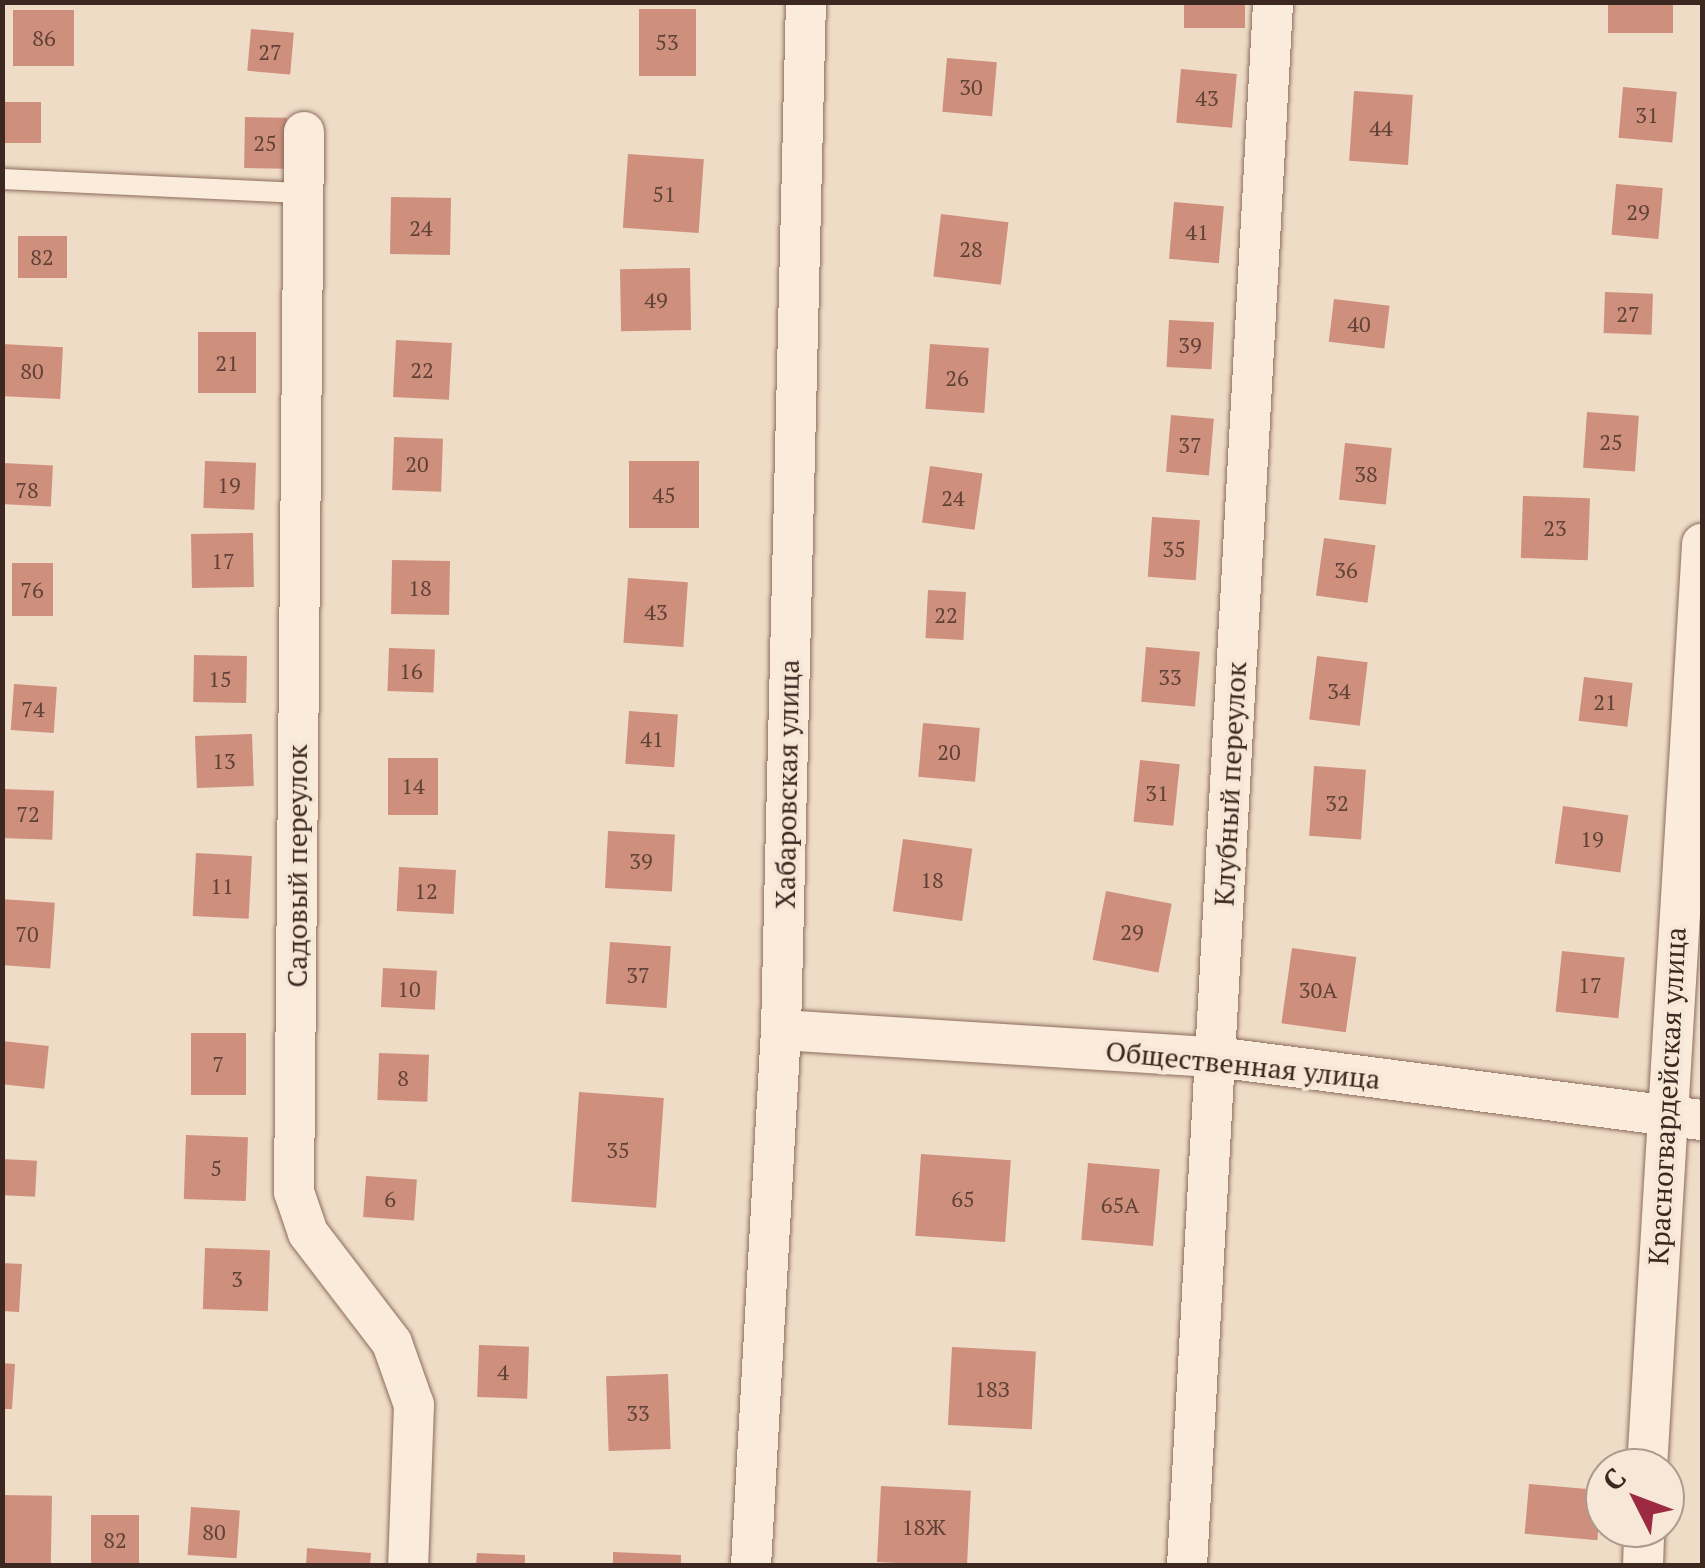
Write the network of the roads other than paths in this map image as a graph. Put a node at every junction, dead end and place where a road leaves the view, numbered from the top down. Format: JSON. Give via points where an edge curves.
{"nodes":[{"id":1,"x":806,"y":2,"type":"edge"},
{"id":2,"x":1273,"y":2,"type":"edge"},
{"id":3,"x":304,"y":132,"type":"dead end"},
{"id":4,"x":2,"y":179,"type":"edge"},
{"id":5,"x":301,"y":193,"type":"junction"},
{"id":6,"x":1702,"y":544,"type":"edge"},
{"id":7,"x":781,"y":1030,"type":"junction"},
{"id":8,"x":1216,"y":1057,"type":"junction"},
{"id":9,"x":1683,"y":1119,"type":"edge"},
{"id":10,"x":1649,"y":1448,"type":"edge"},
{"id":11,"x":408,"y":1566,"type":"edge"},
{"id":12,"x":751,"y":1566,"type":"edge"},
{"id":13,"x":1187,"y":1566,"type":"edge"}],
"edges":[{"from":1,"to":7,"type":"street","name":"Хабаровская улица"},
{"from":2,"to":8,"type":"street","name":"Клубный переулок"},
{"from":3,"to":5,"type":"street","name":"Садовый переулок"},
{"from":4,"to":5,"type":"lane"},
{"from":5,"to":11,"type":"street","name":"Садовый переулок","via":[[294,1192],[308,1233],[356,1287],[392,1344],[414,1406]]},
{"from":6,"to":9,"type":"street","name":"Красногвардейская улица"},
{"from":7,"to":8,"type":"street","name":"Общественная улица"},
{"from":7,"to":12,"type":"street","name":"Хабаровская улица"},
{"from":8,"to":9,"type":"street","name":"Общественная улица"},
{"from":8,"to":13,"type":"street","name":"Клубный переулок"},
{"from":9,"to":10,"type":"street","name":"Красногвардейская улица"}]}
